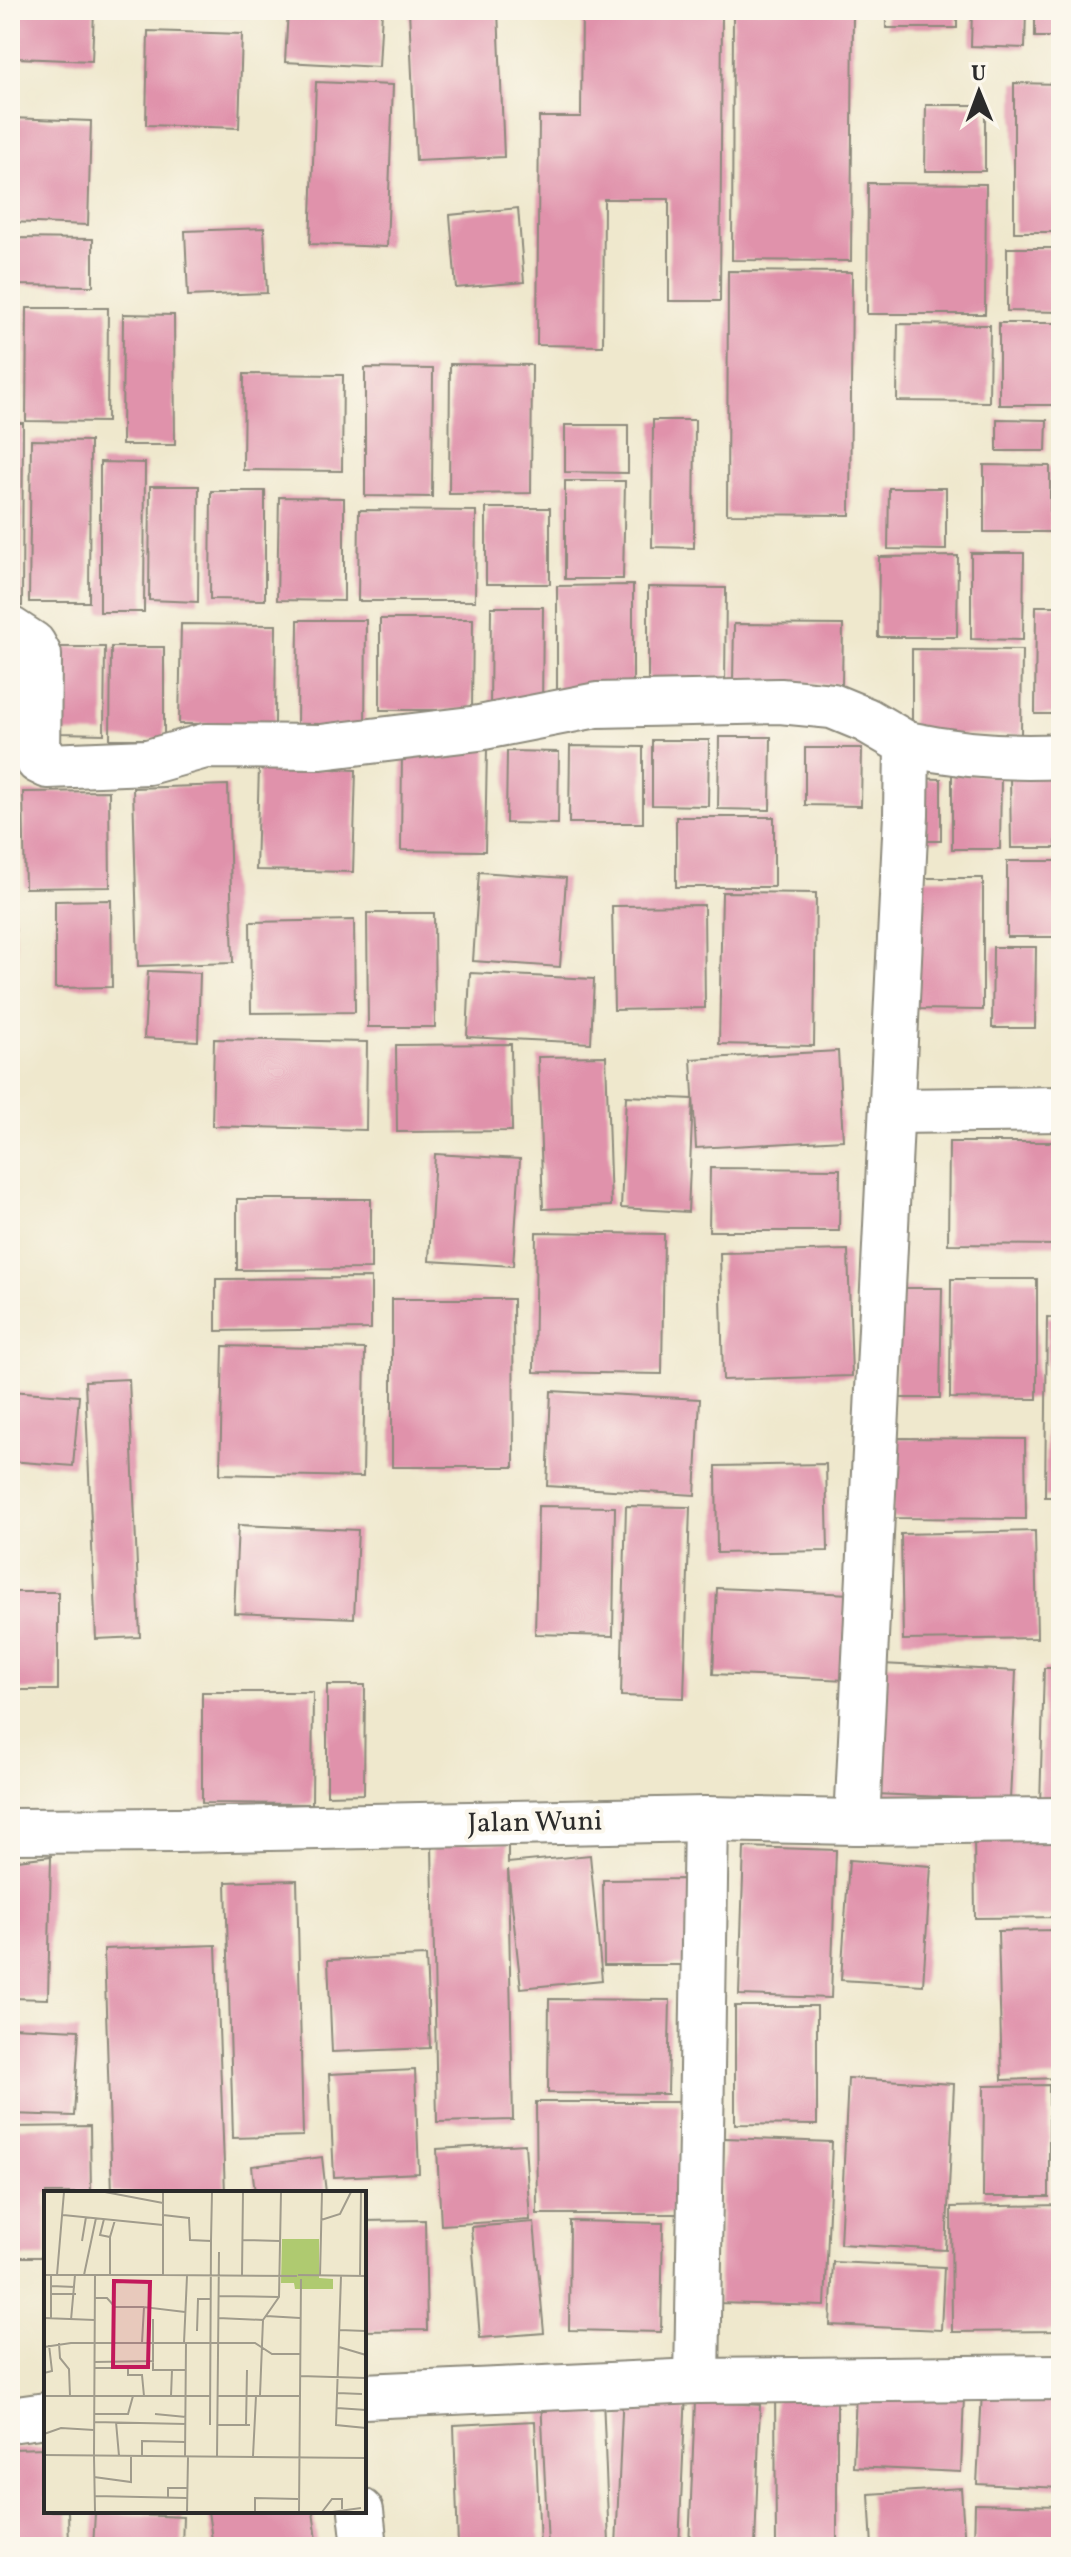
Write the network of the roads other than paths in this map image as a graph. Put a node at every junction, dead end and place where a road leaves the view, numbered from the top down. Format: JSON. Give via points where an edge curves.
{"nodes":[{"id":1,"x":10,"y":629,"type":"edge"},
{"id":2,"x":907,"y":744,"type":"junction"},
{"id":3,"x":1061,"y":756,"type":"edge"},
{"id":4,"x":1061,"y":1109,"type":"edge"},
{"id":5,"x":892,"y":1111,"type":"junction"},
{"id":6,"x":706,"y":1819,"type":"junction"},
{"id":7,"x":1061,"y":1820,"type":"edge"},
{"id":8,"x":857,"y":1822,"type":"junction"},
{"id":9,"x":10,"y":1831,"type":"edge"},
{"id":10,"x":1061,"y":2377,"type":"edge"},
{"id":11,"x":697,"y":2381,"type":"junction"},
{"id":12,"x":366,"y":2396,"type":"edge"},
{"id":13,"x":44,"y":2415,"type":"edge"},
{"id":14,"x":10,"y":2420,"type":"edge"},
{"id":15,"x":361,"y":2513,"type":"edge"},
{"id":16,"x":365,"y":2547,"type":"edge"}],
"edges":[{"from":1,"to":2,"type":"street","via":[[33,644],[39,655],[38,761],[48,766],[148,762],[205,746],[321,747],[479,728],[597,705],[780,701],[832,706]]},
{"from":2,"to":3,"type":"street","via":[[950,753]]},
{"from":2,"to":5,"type":"street"},
{"from":4,"to":5,"type":"street"},
{"from":5,"to":8,"type":"street"},
{"from":6,"to":8,"type":"street","name":"Jalan Wuni"},
{"from":6,"to":9,"type":"street","name":"Jalan Wuni"},
{"from":6,"to":11,"type":"street"},
{"from":7,"to":8,"type":"street","name":"Jalan Wuni"},
{"from":10,"to":11,"type":"street"},
{"from":11,"to":12,"type":"street"},
{"from":13,"to":14,"type":"street"},
{"from":15,"to":16,"type":"street"}]}
